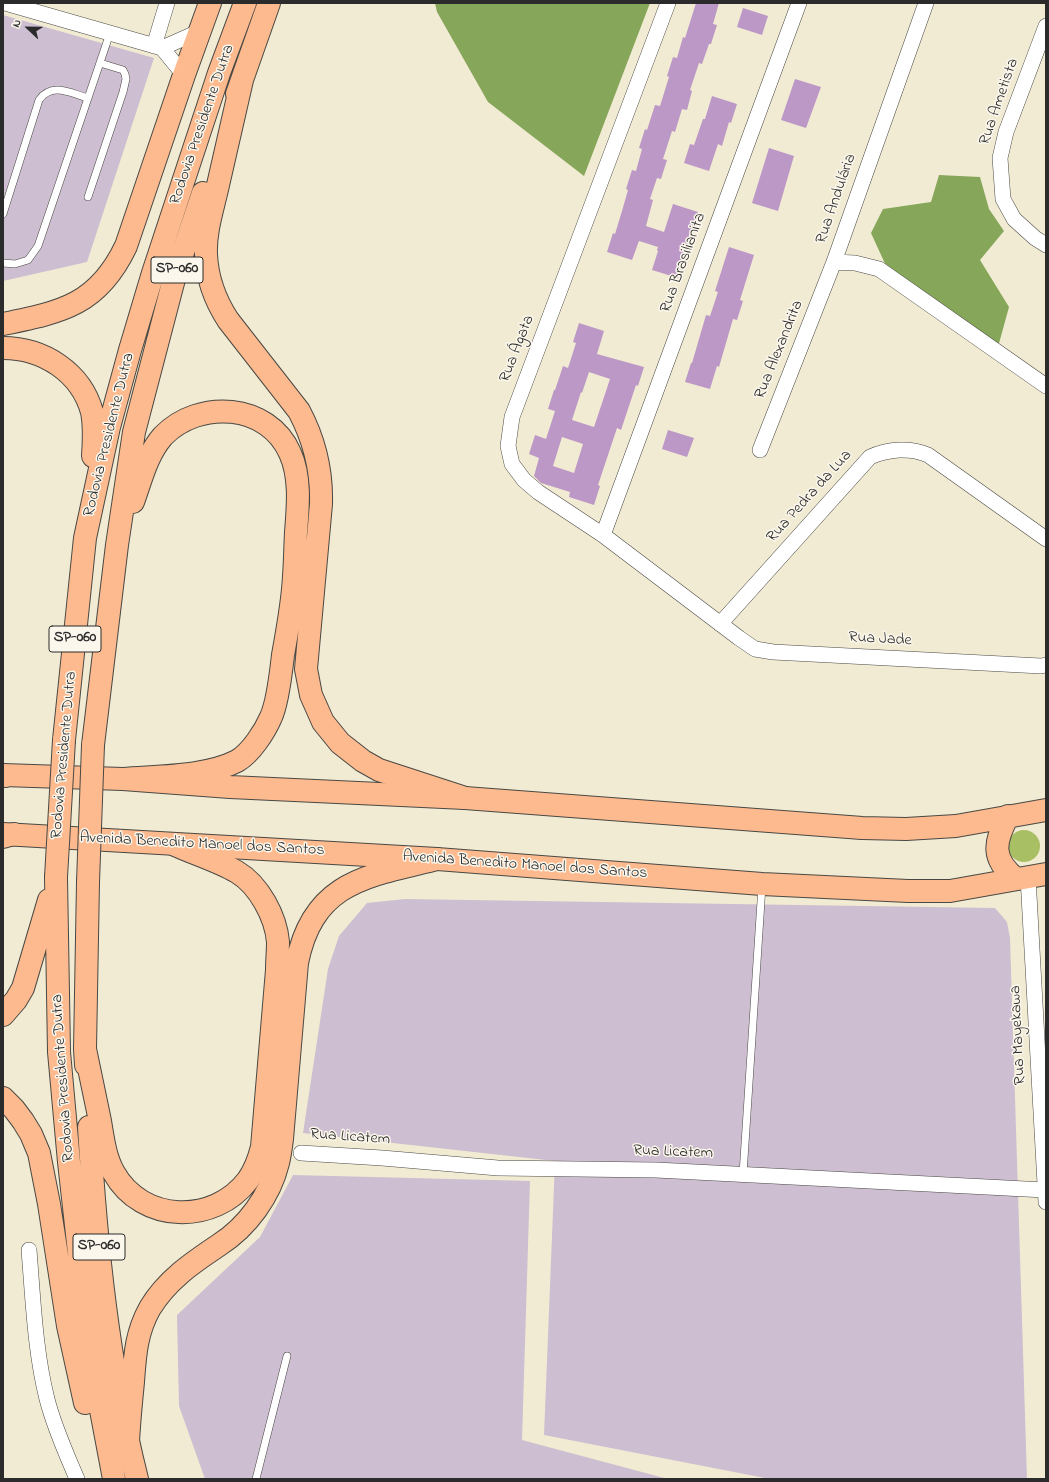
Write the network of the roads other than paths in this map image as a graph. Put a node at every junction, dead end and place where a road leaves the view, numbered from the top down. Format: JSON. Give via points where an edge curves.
{"nodes":[{"id":1,"x":5,"y":3,"type":"edge"},
{"id":2,"x":166,"y":3,"type":"edge"},
{"id":3,"x":210,"y":3,"type":"edge"},
{"id":4,"x":245,"y":3,"type":"edge"},
{"id":5,"x":269,"y":3,"type":"edge"},
{"id":6,"x":668,"y":3,"type":"edge"},
{"id":7,"x":799,"y":3,"type":"edge"},
{"id":8,"x":926,"y":3,"type":"edge"},
{"id":9,"x":1046,"y":26,"type":"edge"},
{"id":10,"x":198,"y":32,"type":"junction"},
{"id":11,"x":110,"y":33,"type":"junction"},
{"id":12,"x":158,"y":47,"type":"junction"},
{"id":13,"x":100,"y":63,"type":"junction"},
{"id":14,"x":184,"y":75,"type":"junction"},
{"id":15,"x":242,"y":80,"type":"junction"},
{"id":16,"x":88,"y":98,"type":"junction"},
{"id":17,"x":88,"y":197,"type":"dead end"},
{"id":18,"x":3,"y":214,"type":"edge"},
{"id":19,"x":1046,"y":245,"type":"edge"},
{"id":20,"x":834,"y":262,"type":"junction"},
{"id":21,"x":3,"y":263,"type":"edge"},
{"id":22,"x":3,"y":324,"type":"edge"},
{"id":23,"x":3,"y":348,"type":"edge"},
{"id":24,"x":1046,"y":386,"type":"edge"},
{"id":25,"x":760,"y":450,"type":"dead end"},
{"id":26,"x":603,"y":535,"type":"junction"},
{"id":27,"x":85,"y":538,"type":"junction"},
{"id":28,"x":1046,"y":539,"type":"edge"},
{"id":29,"x":117,"y":545,"type":"junction"},
{"id":30,"x":720,"y":624,"type":"junction"},
{"id":31,"x":1046,"y":665,"type":"edge"},
{"id":32,"x":4,"y":775,"type":"edge"},
{"id":33,"x":122,"y":779,"type":"junction"},
{"id":34,"x":465,"y":798,"type":"junction"},
{"id":35,"x":1042,"y":815,"type":"edge"},
{"id":36,"x":1008,"y":816,"type":"junction"},
{"id":37,"x":6,"y":835,"type":"edge"},
{"id":38,"x":175,"y":845,"type":"junction"},
{"id":39,"x":437,"y":859,"type":"junction"},
{"id":40,"x":56,"y":877,"type":"junction"},
{"id":41,"x":1030,"y":877,"type":"edge"},
{"id":42,"x":762,"y":884,"type":"junction"},
{"id":43,"x":3,"y":1015,"type":"edge"},
{"id":44,"x":85,"y":1049,"type":"junction"},
{"id":45,"x":3,"y":1098,"type":"edge"},
{"id":46,"x":301,"y":1153,"type":"dead end"},
{"id":47,"x":743,"y":1174,"type":"junction"},
{"id":48,"x":1045,"y":1196,"type":"edge"},
{"id":49,"x":29,"y":1250,"type":"dead end"},
{"id":50,"x":287,"y":1356,"type":"dead end"},
{"id":51,"x":128,"y":1442,"type":"junction"},
{"id":52,"x":77,"y":1479,"type":"edge"},
{"id":53,"x":108,"y":1479,"type":"edge"},
{"id":54,"x":114,"y":1479,"type":"edge"},
{"id":55,"x":137,"y":1479,"type":"edge"},
{"id":56,"x":256,"y":1479,"type":"edge"}],
"edges":[{"from":1,"to":11,"type":"street"},
{"from":2,"to":12,"type":"street"},
{"from":3,"to":10,"type":"main road"},
{"from":4,"to":27,"type":"main road","name":"Rodovia Presidente Dutra","number":"SP-060","via":[[152,273],[109,427]]},
{"from":5,"to":15,"type":"main road","name":"Rodovia Presidente Dutra","number":"SP-060"},
{"from":6,"to":26,"type":"street","name":"Rua Ágata","via":[[512,418],[508,446],[512,464],[524,480]]},
{"from":7,"to":26,"type":"street","name":"Rua Brasilianita"},
{"from":8,"to":20,"type":"street","name":"Rua Andulária"},
{"from":9,"to":19,"type":"street","name":"Rua Ametista","via":[[1006,132],[1000,158],[1003,199],[1014,219]]},
{"from":10,"to":12,"type":"street"},
{"from":10,"to":14,"type":"main road"},
{"from":11,"to":12,"type":"street"},
{"from":11,"to":13,"type":"lane"},
{"from":12,"to":14,"type":"street"},
{"from":13,"to":16,"type":"lane"},
{"from":13,"to":17,"type":"lane","via":[[123,70],[126,79]]},
{"from":14,"to":22,"type":"main road","via":[[126,246],[115,267],[96,289],[72,306]]},
{"from":15,"to":29,"type":"main road","name":"Rodovia Presidente Dutra","number":"SP-060","via":[[174,279],[134,432]]},
{"from":15,"to":34,"type":"main road","via":[[208,225],[207,268],[220,308],[299,411],[317,455],[321,488],[306,669],[311,695],[323,722],[340,743],[363,761],[379,770]]},
{"from":16,"to":18,"type":"lane","via":[[60,90],[48,91],[38,100]]},
{"from":16,"to":21,"type":"lane","via":[[38,246],[28,260],[15,264]]},
{"from":20,"to":24,"type":"street","name":"Rua Andulária","via":[[855,263],[879,269]]},
{"from":20,"to":25,"type":"street","name":"Rua Alexandrita"},
{"from":23,"to":27,"type":"main road","via":[[25,350],[58,365],[75,381],[88,401],[94,436]]},
{"from":26,"to":30,"type":"street","name":"Rua Ágata"},
{"from":27,"to":40,"type":"main road","name":"Rodovia Presidente Dutra","number":"SP-060","bridge":true,"via":[[64,740]]},
{"from":28,"to":30,"type":"street","name":"Rua Pedra da Lua","via":[[928,455],[920,451],[880,452],[870,457]]},
{"from":29,"to":33,"type":"main road","via":[[150,456],[162,437],[180,422],[202,413],[237,412],[268,427],[281,439],[291,454],[298,495],[293,590],[280,681],[272,716],[258,742],[238,760],[207,772]]},
{"from":29,"to":44,"type":"main road","name":"Rodovia Presidente Dutra","number":"SP-060","bridge":true,"via":[[93,745]]},
{"from":30,"to":31,"type":"street","name":"Rua Jade","via":[[755,649],[773,652]]},
{"from":32,"to":33,"type":"main road"},
{"from":33,"to":34,"type":"main road","via":[[230,787]]},
{"from":34,"to":36,"type":"main road","via":[[862,828],[956,826]]},
{"from":35,"to":36,"type":"main road"},
{"from":36,"to":41,"type":"main road","via":[[999,835],[998,857],[1004,868]]},
{"from":37,"to":38,"type":"main road","name":"Avenida Benedito Manoel dos Santos"},
{"from":38,"to":39,"type":"main road","name":"Avenida Benedito Manoel dos Santos"},
{"from":38,"to":44,"type":"main road","via":[[238,873],[249,882],[260,894],[271,915],[278,941],[262,1147],[248,1180],[231,1197],[209,1208],[192,1212],[162,1210],[150,1206],[130,1193],[115,1174],[106,1152]]},
{"from":39,"to":42,"type":"main road","name":"Avenida Benedito Manoel dos Santos"},
{"from":39,"to":51,"type":"main road","via":[[377,873],[351,883],[328,900],[310,923],[297,963],[279,1163],[265,1196],[245,1224],[178,1274],[150,1309],[135,1352]]},
{"from":40,"to":43,"type":"main road","via":[[23,988]]},
{"from":40,"to":54,"type":"main road","name":"Rodovia Presidente Dutra","number":"SP-060","via":[[59,1052],[70,1178],[90,1352]]},
{"from":41,"to":42,"type":"main road","name":"Avenida Benedito Manoel dos Santos","via":[[950,891]]},
{"from":41,"to":48,"type":"street","name":"Rua Mayekawa"},
{"from":42,"to":47,"type":"lane"},
{"from":44,"to":51,"type":"main road","name":"Rodovia Presidente Dutra","number":"SP-060","via":[[91,1162],[101,1271]]},
{"from":45,"to":53,"type":"main road","via":[[24,1121],[38,1153],[75,1359]]},
{"from":46,"to":47,"type":"street","name":"Rua Licatem","via":[[498,1168]]},
{"from":47,"to":48,"type":"street","name":"Rua Licatem"},
{"from":49,"to":52,"type":"street","via":[[34,1311],[47,1398],[54,1425]]},
{"from":50,"to":56,"type":"lane"},
{"from":51,"to":55,"type":"main road","name":"Rodovia Presidente Dutra","number":"SP-060"}]}
